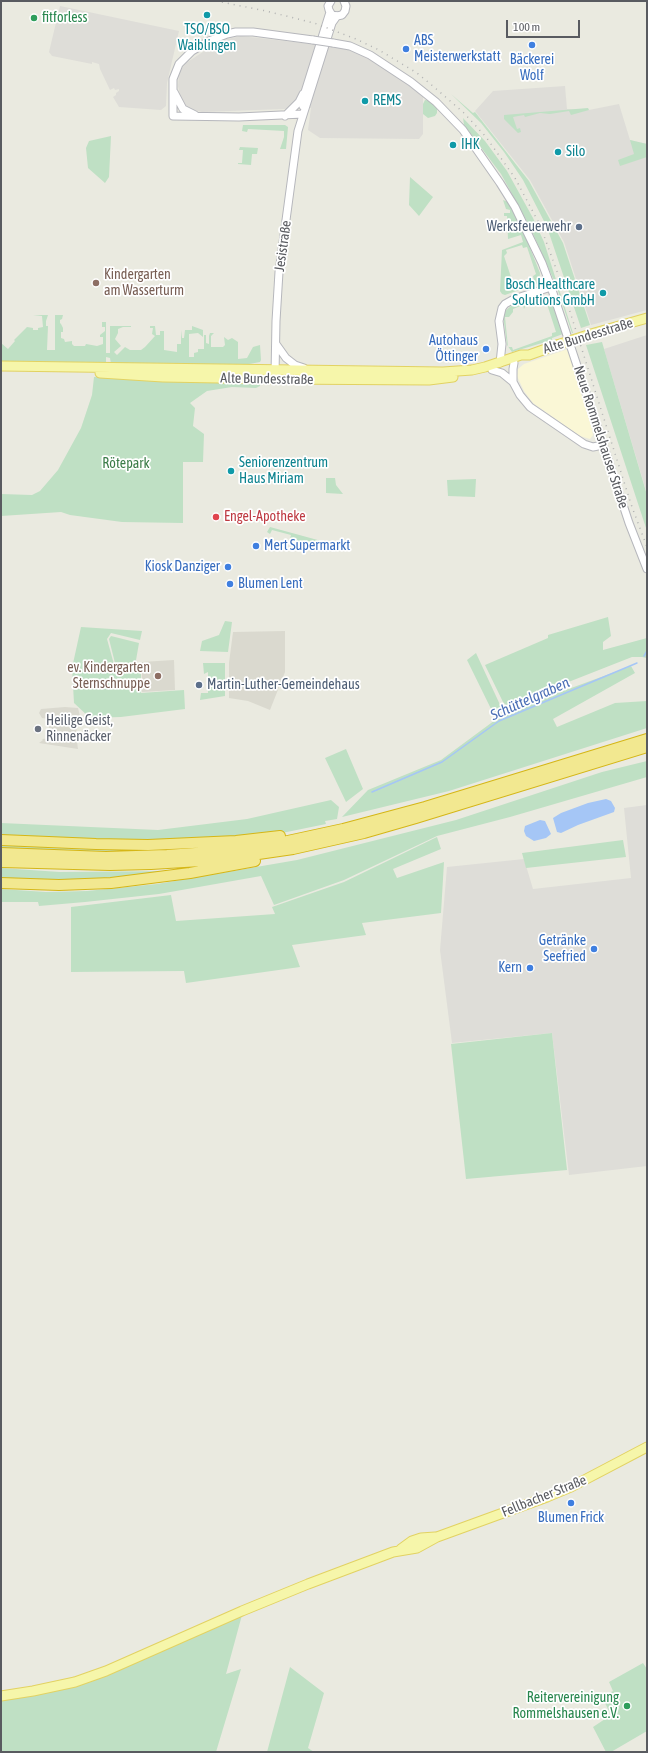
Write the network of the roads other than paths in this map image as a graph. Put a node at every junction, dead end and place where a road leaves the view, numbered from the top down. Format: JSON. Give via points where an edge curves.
{"nodes":[{"id":1,"x":344,"y":1,"type":"edge"},
{"id":2,"x":329,"y":2,"type":"edge"},
{"id":3,"x":330,"y":12,"type":"junction"},
{"id":4,"x":337,"y":16,"type":"junction"},
{"id":5,"x":172,"y":88,"type":"junction"},
{"id":6,"x":304,"y":92,"type":"junction"},
{"id":7,"x":175,"y":96,"type":"junction"},
{"id":8,"x":303,"y":114,"type":"junction"},
{"id":9,"x":175,"y":116,"type":"junction"},
{"id":10,"x":285,"y":116,"type":"junction"},
{"id":11,"x":207,"y":117,"type":"junction"},
{"id":12,"x":551,"y":287,"type":"junction"},
{"id":13,"x":647,"y":318,"type":"edge"},
{"id":14,"x":276,"y":343,"type":"junction"},
{"id":15,"x":502,"y":344,"type":"junction"},
{"id":16,"x":513,"y":360,"type":"junction"},
{"id":17,"x":500,"y":363,"type":"junction"},
{"id":18,"x":1,"y":366,"type":"edge"},
{"id":19,"x":309,"y":370,"type":"junction"},
{"id":20,"x":492,"y":370,"type":"junction"},
{"id":21,"x":1,"y":372,"type":"edge"},
{"id":22,"x":275,"y":374,"type":"junction"},
{"id":23,"x":513,"y":382,"type":"junction"},
{"id":24,"x":603,"y":445,"type":"junction"},
{"id":25,"x":647,"y":569,"type":"edge"},
{"id":26,"x":647,"y":739,"type":"edge"},
{"id":27,"x":647,"y":747,"type":"edge"},
{"id":28,"x":316,"y":835,"type":"junction"},
{"id":29,"x":344,"y":838,"type":"junction"},
{"id":30,"x":1,"y":840,"type":"edge"},
{"id":31,"x":1,"y":853,"type":"edge"},
{"id":32,"x":1,"y":862,"type":"edge"},
{"id":33,"x":1,"y":883,"type":"edge"},
{"id":34,"x":647,"y":1447,"type":"edge"},
{"id":35,"x":1,"y":1696,"type":"edge"}],
"edges":[{"from":1,"to":4,"type":"street","name":"Jesistraße","via":[[345,11]]},
{"from":2,"to":3,"type":"street"},
{"from":3,"to":4,"type":"street"},
{"from":3,"to":6,"type":"street","name":"Jesistraße"},
{"from":4,"to":8,"type":"street","name":"Jesistraße","via":[[332,23]]},
{"from":5,"to":7,"type":"street"},
{"from":5,"to":9,"type":"street","name":"Neue Rommelshauser Straße"},
{"from":5,"to":12,"type":"street","name":"Neue Rommelshauser Straße","bridge":true,"via":[[174,72],[184,58],[218,36],[236,32],[313,40],[358,49],[430,96],[463,130],[515,207]]},
{"from":6,"to":8,"type":"street","name":"Jesistraße"},
{"from":6,"to":10,"type":"street","via":[[299,102]]},
{"from":7,"to":9,"type":"street"},
{"from":7,"to":11,"type":"street","via":[[186,112]]},
{"from":8,"to":10,"type":"street"},
{"from":8,"to":14,"type":"street","name":"Jesistraße","via":[[297,138],[279,272]]},
{"from":9,"to":11,"type":"street"},
{"from":10,"to":11,"type":"street"},
{"from":12,"to":15,"type":"street","via":[[505,304],[499,312]]},
{"from":12,"to":24,"type":"street","name":"Neue Rommelshauser Straße"},
{"from":13,"to":16,"type":"main road","name":"Alte Bundesstraße","bridge":true,"via":[[529,355],[521,355]]},
{"from":14,"to":19,"type":"street","via":[[286,358],[295,365]]},
{"from":14,"to":22,"type":"street","name":"Jesistraße"},
{"from":15,"to":16,"type":"street","via":[[505,352]]},
{"from":15,"to":17,"type":"street"},
{"from":16,"to":17,"type":"main road","name":"Alte Bundesstraße"},
{"from":16,"to":20,"type":"main road","name":"Alte Bundesstraße"},
{"from":16,"to":23,"type":"street"},
{"from":17,"to":19,"type":"main road","name":"Alte Bundesstraße","via":[[472,370],[443,372]]},
{"from":18,"to":22,"type":"main road","name":"Alte Bundesstraße"},
{"from":19,"to":22,"type":"main road","name":"Alte Bundesstraße"},
{"from":20,"to":22,"type":"main road","name":"Alte Bundesstraße","via":[[429,380]]},
{"from":20,"to":23,"type":"street","via":[[502,373]]},
{"from":21,"to":22,"type":"main road","name":"Alte Bundesstraße"},
{"from":23,"to":24,"type":"street","via":[[530,407],[556,426],[590,447]]},
{"from":24,"to":25,"type":"street","name":"Neue Rommelshauser Straße"},
{"from":26,"to":28,"type":"highway","via":[[419,809]]},
{"from":27,"to":29,"type":"highway"},
{"from":28,"to":30,"type":"highway","via":[[292,834],[236,841],[155,845]]},
{"from":28,"to":31,"type":"highway","via":[[254,847],[172,855],[106,857]]},
{"from":29,"to":32,"type":"highway","via":[[261,854],[177,863],[117,865]]},
{"from":29,"to":33,"type":"highway","via":[[297,853],[164,877],[85,884]]},
{"from":34,"to":35,"type":"main road","name":"Fellbacher Straße","via":[[547,1498],[437,1537],[412,1541],[400,1550],[242,1611],[106,1671],[33,1692]]}]}
